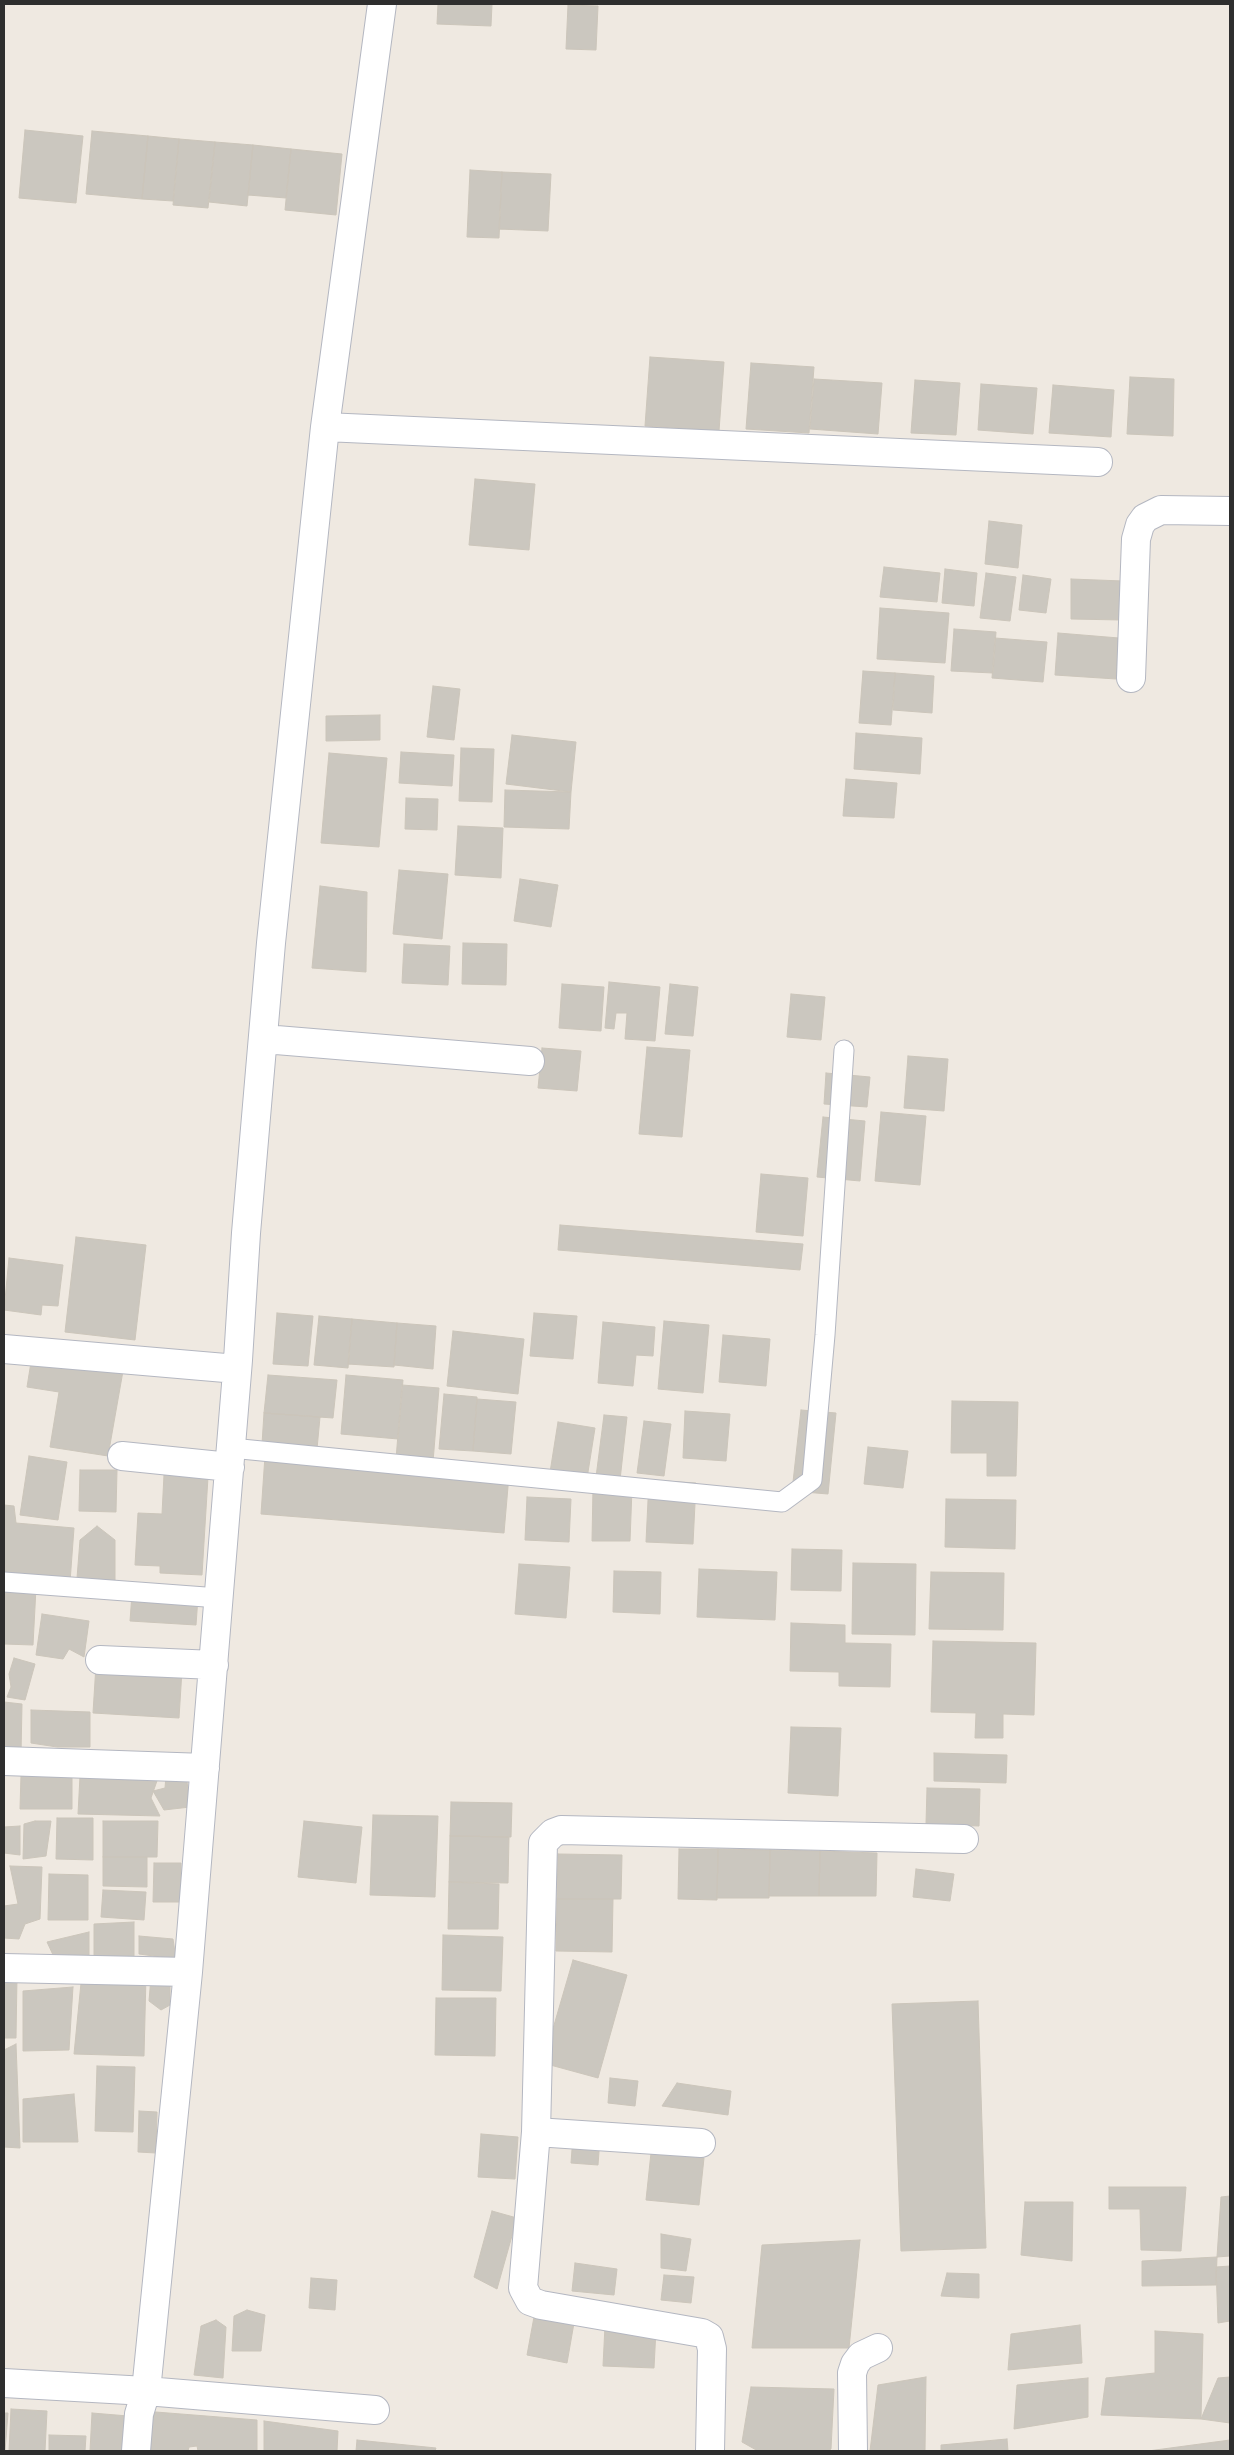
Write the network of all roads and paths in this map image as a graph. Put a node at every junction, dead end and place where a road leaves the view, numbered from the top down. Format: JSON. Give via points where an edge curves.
{"nodes":[{"id":1,"x":382,"y":4,"type":"edge"},
{"id":2,"x":325,"y":426,"type":"junction"},
{"id":3,"x":1098,"y":462,"type":"dead end"},
{"id":4,"x":1230,"y":511,"type":"edge"},
{"id":5,"x":1131,"y":678,"type":"dead end"},
{"id":6,"x":264,"y":1039,"type":"junction"},
{"id":7,"x":844,"y":1050,"type":"dead end"},
{"id":8,"x":530,"y":1061,"type":"dead end"},
{"id":9,"x":4,"y":1349,"type":"edge"},
{"id":10,"x":238,"y":1370,"type":"junction"},
{"id":11,"x":122,"y":1456,"type":"dead end"},
{"id":12,"x":230,"y":1458,"type":"junction"},
{"id":13,"x":4,"y":1582,"type":"edge"},
{"id":14,"x":219,"y":1598,"type":"junction"},
{"id":15,"x":100,"y":1660,"type":"dead end"},
{"id":16,"x":214,"y":1665,"type":"junction"},
{"id":17,"x":4,"y":1761,"type":"edge"},
{"id":18,"x":205,"y":1768,"type":"junction"},
{"id":19,"x":964,"y":1839,"type":"dead end"},
{"id":20,"x":4,"y":1968,"type":"edge"},
{"id":21,"x":188,"y":1972,"type":"junction"},
{"id":22,"x":536,"y":2132,"type":"junction"},
{"id":23,"x":701,"y":2143,"type":"dead end"},
{"id":24,"x":878,"y":2348,"type":"dead end"},
{"id":25,"x":4,"y":2383,"type":"edge"},
{"id":26,"x":142,"y":2403,"type":"junction"},
{"id":27,"x":375,"y":2410,"type":"dead end"},
{"id":28,"x":136,"y":2451,"type":"edge"},
{"id":29,"x":710,"y":2451,"type":"edge"},
{"id":30,"x":853,"y":2451,"type":"edge"}],
"edges":[{"from":1,"to":2,"type":"street"},
{"from":2,"to":3,"type":"street"},
{"from":2,"to":6,"type":"street"},
{"from":4,"to":5,"type":"street","via":[[1161,510],[1145,518],[1140,525],[1136,539]]},
{"from":6,"to":8,"type":"street"},
{"from":6,"to":10,"type":"street","via":[[246,1233]]},
{"from":7,"to":12,"type":"lane","via":[[812,1480],[782,1502]]},
{"from":9,"to":10,"type":"street"},
{"from":10,"to":12,"type":"street"},
{"from":11,"to":12,"type":"street"},
{"from":12,"to":14,"type":"street"},
{"from":13,"to":14,"type":"lane"},
{"from":14,"to":16,"type":"street"},
{"from":15,"to":16,"type":"street"},
{"from":16,"to":18,"type":"street"},
{"from":17,"to":18,"type":"street"},
{"from":18,"to":21,"type":"street"},
{"from":19,"to":22,"type":"street","via":[[553,1832],[542,1843],[541,1854]]},
{"from":20,"to":21,"type":"street"},
{"from":21,"to":26,"type":"street"},
{"from":22,"to":23,"type":"street"},
{"from":22,"to":29,"type":"street","via":[[522,2288],[525,2294],[530,2301],[541,2305],[702,2333],[709,2338],[712,2349]]},
{"from":24,"to":30,"type":"street","via":[[861,2356],[854,2364]]},
{"from":25,"to":26,"type":"street"},
{"from":26,"to":27,"type":"street"},
{"from":26,"to":28,"type":"street"}]}
